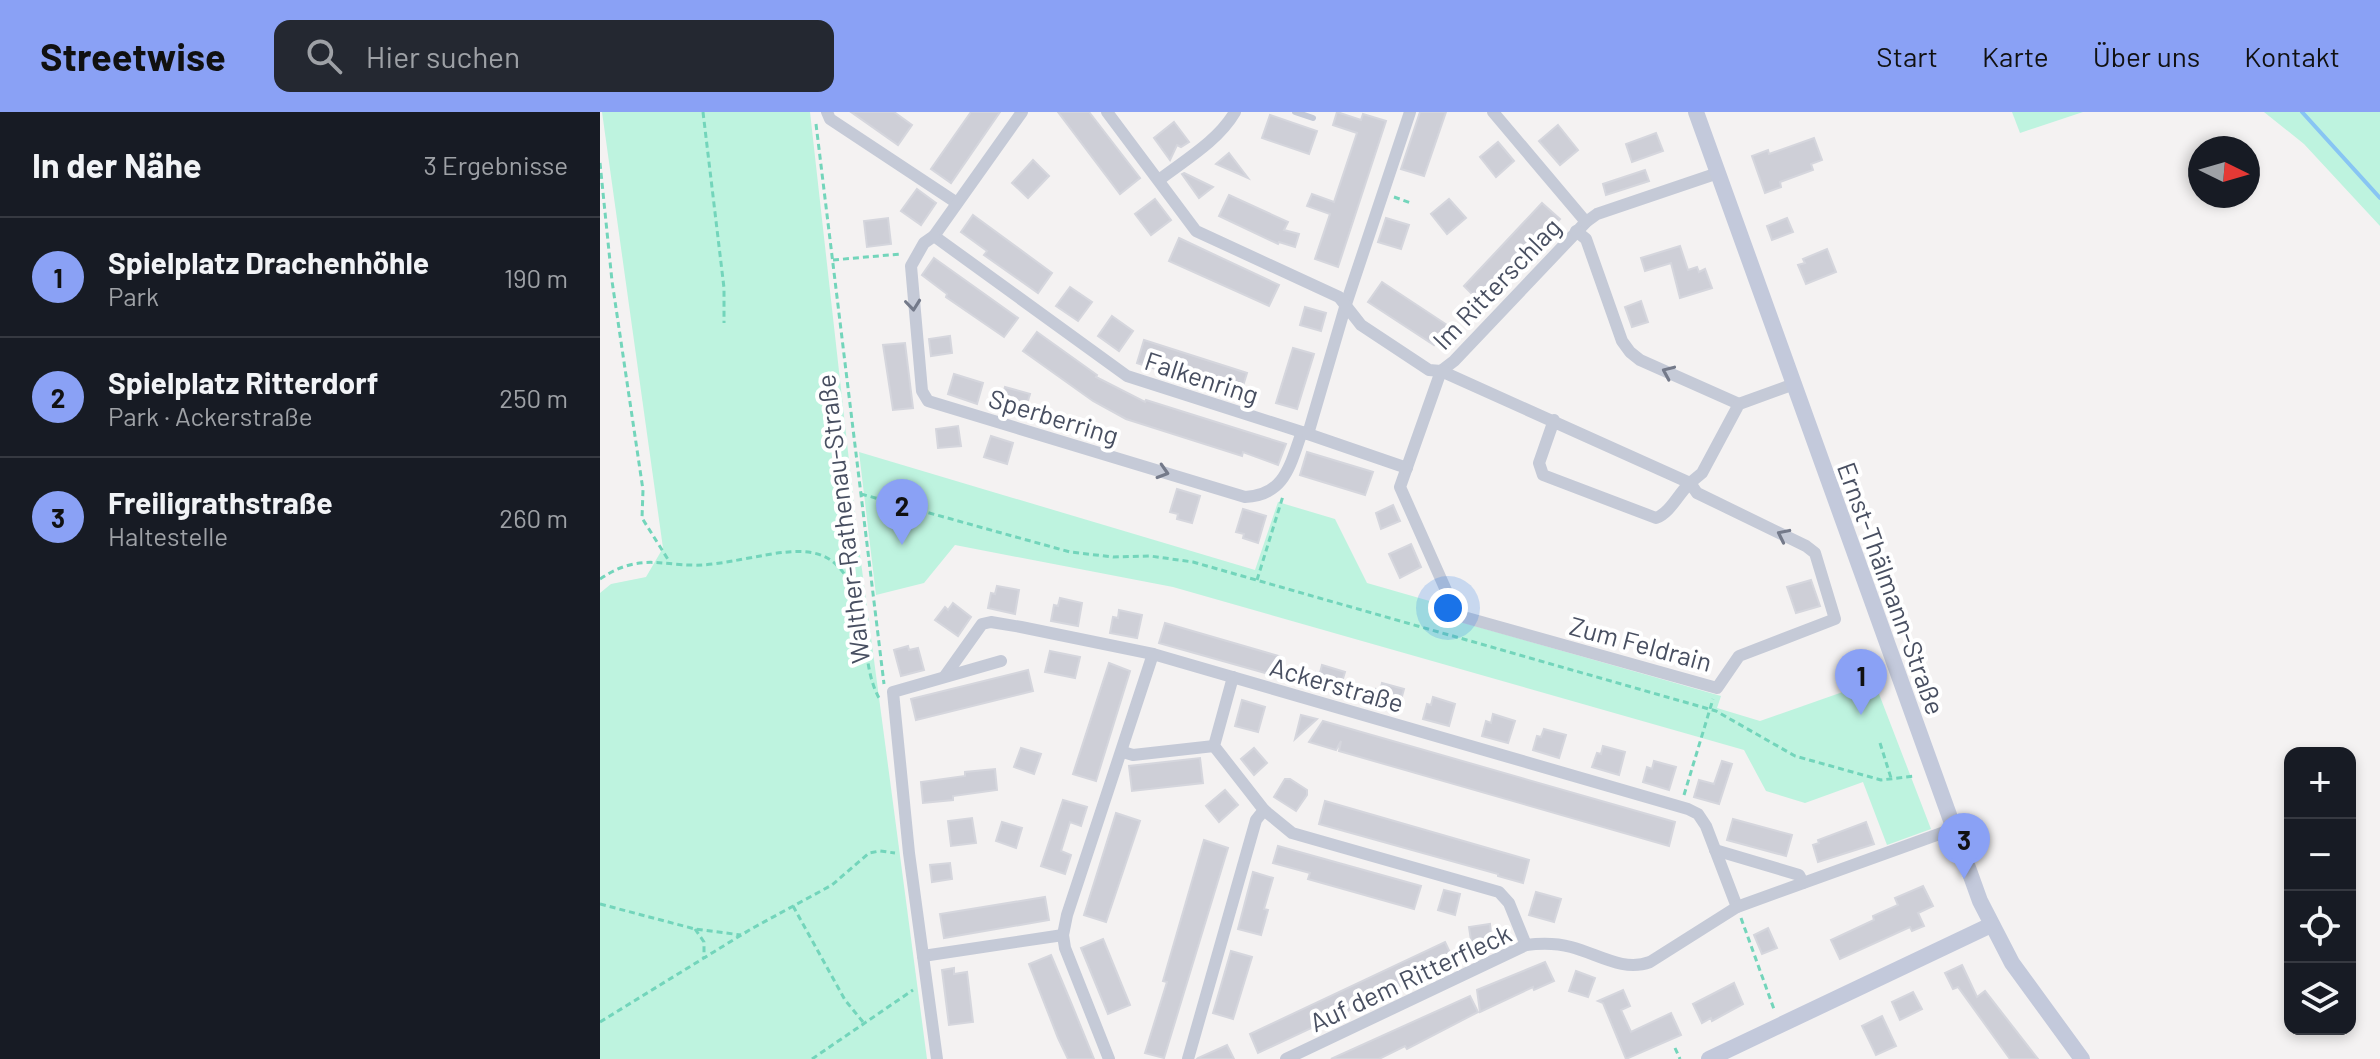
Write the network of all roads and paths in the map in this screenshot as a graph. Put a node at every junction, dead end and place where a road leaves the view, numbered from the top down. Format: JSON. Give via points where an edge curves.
{"nodes":[{"id":1,"x":703,"y":112,"type":"edge"},
{"id":2,"x":815,"y":112,"type":"edge"},
{"id":3,"x":827,"y":112,"type":"edge"},
{"id":4,"x":1022,"y":112,"type":"edge"},
{"id":5,"x":1107,"y":112,"type":"edge"},
{"id":6,"x":1235,"y":112,"type":"edge"},
{"id":7,"x":1295,"y":112,"type":"edge"},
{"id":8,"x":1410,"y":112,"type":"edge"},
{"id":9,"x":1493,"y":112,"type":"edge"},
{"id":10,"x":1696,"y":112,"type":"edge"},
{"id":11,"x":1313,"y":118,"type":"dead end"},
{"id":12,"x":600,"y":163,"type":"edge"},
{"id":13,"x":1718,"y":173,"type":"junction"},
{"id":14,"x":1159,"y":180,"type":"junction"},
{"id":15,"x":1394,"y":197,"type":"dead end"},
{"id":16,"x":957,"y":203,"type":"junction"},
{"id":17,"x":1411,"y":203,"type":"dead end"},
{"id":18,"x":1581,"y":226,"type":"junction"},
{"id":19,"x":934,"y":236,"type":"junction"},
{"id":20,"x":916,"y":255,"type":"junction"},
{"id":21,"x":833,"y":260,"type":"junction"},
{"id":22,"x":1346,"y":304,"type":"junction"},
{"id":23,"x":724,"y":323,"type":"dead end"},
{"id":24,"x":1441,"y":371,"type":"junction"},
{"id":25,"x":1794,"y":384,"type":"junction"},
{"id":26,"x":1739,"y":404,"type":"junction"},
{"id":27,"x":1554,"y":420,"type":"junction"},
{"id":28,"x":1305,"y":433,"type":"junction"},
{"id":29,"x":1407,"y":468,"type":"junction"},
{"id":30,"x":1690,"y":483,"type":"junction"},
{"id":31,"x":861,"y":494,"type":"junction"},
{"id":32,"x":892,"y":503,"type":"junction"},
{"id":33,"x":1279,"y":510,"type":"dead end"},
{"id":34,"x":889,"y":513,"type":"dead end"},
{"id":35,"x":669,"y":562,"type":"junction"},
{"id":36,"x":600,"y":579,"type":"edge"},
{"id":37,"x":1257,"y":580,"type":"junction"},
{"id":38,"x":1448,"y":626,"type":"dead end"},
{"id":39,"x":1445,"y":634,"type":"junction"},
{"id":40,"x":1153,"y":654,"type":"junction"},
{"id":41,"x":1001,"y":661,"type":"dead end"},
{"id":42,"x":945,"y":676,"type":"junction"},
{"id":43,"x":1233,"y":677,"type":"junction"},
{"id":44,"x":893,"y":692,"type":"junction"},
{"id":45,"x":1714,"y":698,"type":"dead end"},
{"id":46,"x":1710,"y":709,"type":"junction"},
{"id":47,"x":895,"y":716,"type":"junction"},
{"id":48,"x":1880,"y":743,"type":"dead end"},
{"id":49,"x":1214,"y":746,"type":"junction"},
{"id":50,"x":1123,"y":752,"type":"junction"},
{"id":51,"x":1915,"y":776,"type":"dead end"},
{"id":52,"x":1891,"y":780,"type":"junction"},
{"id":53,"x":1681,"y":807,"type":"junction"},
{"id":54,"x":1264,"y":810,"type":"junction"},
{"id":55,"x":1953,"y":829,"type":"junction"},
{"id":56,"x":1715,"y":850,"type":"junction"},
{"id":57,"x":909,"y":853,"type":"junction"},
{"id":58,"x":1803,"y":883,"type":"junction"},
{"id":59,"x":600,"y":904,"type":"edge"},
{"id":60,"x":793,"y":906,"type":"junction"},
{"id":61,"x":1737,"y":907,"type":"junction"},
{"id":62,"x":1991,"y":925,"type":"junction"},
{"id":63,"x":695,"y":929,"type":"junction"},
{"id":64,"x":742,"y":935,"type":"junction"},
{"id":65,"x":1063,"y":935,"type":"junction"},
{"id":66,"x":1526,"y":945,"type":"junction"},
{"id":67,"x":923,"y":956,"type":"junction"},
{"id":68,"x":705,"y":959,"type":"junction"},
{"id":69,"x":927,"y":981,"type":"junction"},
{"id":70,"x":600,"y":1022,"type":"edge"},
{"id":71,"x":864,"y":1024,"type":"junction"},
{"id":72,"x":1780,"y":1025,"type":"junction"},
{"id":73,"x":1675,"y":1048,"type":"dead end"},
{"id":74,"x":1731,"y":1054,"type":"edge"},
{"id":75,"x":812,"y":1059,"type":"edge"},
{"id":76,"x":937,"y":1059,"type":"edge"},
{"id":77,"x":1109,"y":1059,"type":"edge"},
{"id":78,"x":1188,"y":1059,"type":"edge"},
{"id":79,"x":1286,"y":1059,"type":"edge"},
{"id":80,"x":1680,"y":1059,"type":"edge"},
{"id":81,"x":1709,"y":1059,"type":"edge"},
{"id":82,"x":2082,"y":1059,"type":"edge"}],
"edges":[{"from":1,"to":23,"type":"path"},
{"from":2,"to":21,"type":"path","name":"Walther-Rathenau-Straße"},
{"from":3,"to":16,"type":"street","via":[[830,119]]},
{"from":4,"to":16,"type":"street"},
{"from":5,"to":14,"type":"street","name":"Im Ritterschlag"},
{"from":6,"to":14,"type":"street","via":[[1219,133]]},
{"from":7,"to":11,"type":"lane"},
{"from":8,"to":22,"type":"street"},
{"from":9,"to":18,"type":"street"},
{"from":10,"to":13,"type":"street","name":"Ernst-Thälmann-Straße"},
{"from":12,"to":35,"type":"path","via":[[643,490],[642,518]]},
{"from":13,"to":18,"type":"street","name":"Im Ritterschlag","via":[[1597,214]]},
{"from":13,"to":25,"type":"street","name":"Ernst-Thälmann-Straße"},
{"from":14,"to":22,"type":"street","name":"Im Ritterschlag","via":[[1196,231]]},
{"from":15,"to":17,"type":"path"},
{"from":16,"to":19,"type":"street"},
{"from":18,"to":24,"type":"street","name":"Im Ritterschlag"},
{"from":26,"to":18,"type":"street","one_way":true,"via":[[1630,352]]},
{"from":19,"to":20,"type":"street"},
{"from":19,"to":28,"type":"street","name":"Falkenring","via":[[1127,376]]},
{"from":20,"to":21,"type":"path"},
{"from":20,"to":28,"type":"street","name":"Sperberring","one_way":true,"via":[[911,280],[922,391],[928,401],[1245,497],[1260,496],[1286,476]]},
{"from":21,"to":31,"type":"path","name":"Walther-Rathenau-Straße"},
{"from":22,"to":24,"type":"street","name":"Im Ritterschlag","via":[[1361,325],[1429,370]]},
{"from":22,"to":28,"type":"street"},
{"from":24,"to":27,"type":"street","name":"Zum Feldrain"},
{"from":24,"to":29,"type":"street"},
{"from":25,"to":26,"type":"street"},
{"from":25,"to":55,"type":"street","name":"Ernst-Thälmann-Straße"},
{"from":26,"to":30,"type":"street","via":[[1702,473]]},
{"from":27,"to":30,"type":"street","name":"Zum Feldrain"},
{"from":27,"to":30,"type":"street","via":[[1539,463],[1543,475],[1656,518]]},
{"from":28,"to":29,"type":"street","name":"Falkenring"},
{"from":29,"to":30,"type":"street","name":"Zum Feldrain","one_way":true,"via":[[1400,487],[1460,616],[1717,688],[1739,656],[1835,619],[1811,549],[1697,493]]},
{"from":31,"to":32,"type":"path"},
{"from":31,"to":44,"type":"path","name":"Walther-Rathenau-Straße","via":[[884,684]]},
{"from":32,"to":34,"type":"path"},
{"from":32,"to":37,"type":"path","via":[[1070,552],[1174,558]]},
{"from":33,"to":37,"type":"path"},
{"from":35,"to":36,"type":"path","via":[[643,561]]},
{"from":35,"to":47,"type":"path","via":[[710,565],[814,552],[834,560],[857,600],[877,695]]},
{"from":37,"to":39,"type":"path"},
{"from":38,"to":39,"type":"path"},
{"from":39,"to":46,"type":"path"},
{"from":40,"to":42,"type":"street","name":"Ackerstraße","via":[[991,622],[982,624]]},
{"from":40,"to":43,"type":"street","name":"Ackerstraße"},
{"from":40,"to":50,"type":"street"},
{"from":41,"to":42,"type":"street"},
{"from":42,"to":44,"type":"street"},
{"from":43,"to":49,"type":"street"},
{"from":43,"to":53,"type":"street","name":"Ackerstraße"},
{"from":44,"to":47,"type":"street","name":"Walther-Rathenau-Straße"},
{"from":45,"to":46,"type":"path"},
{"from":46,"to":52,"type":"path","via":[[1795,756]]},
{"from":46,"to":53,"type":"path"},
{"from":47,"to":57,"type":"street","name":"Walther-Rathenau-Straße"},
{"from":48,"to":52,"type":"path"},
{"from":49,"to":50,"type":"street"},
{"from":49,"to":54,"type":"street"},
{"from":50,"to":65,"type":"street"},
{"from":51,"to":52,"type":"path"},
{"from":53,"to":56,"type":"street","name":"Ackerstraße","via":[[1698,814]]},
{"from":54,"to":66,"type":"street","via":[[1292,833],[1499,892]]},
{"from":54,"to":78,"type":"street","via":[[1256,820]]},
{"from":55,"to":58,"type":"street","name":"Auf dem Ritterfleck"},
{"from":55,"to":62,"type":"street","name":"Ernst-Thälmann-Straße"},
{"from":56,"to":58,"type":"street","via":[[1799,875]]},
{"from":56,"to":61,"type":"street","name":"Ackerstraße"},
{"from":57,"to":60,"type":"path","via":[[869,853],[832,885]]},
{"from":57,"to":67,"type":"street","name":"Walther-Rathenau-Straße"},
{"from":58,"to":61,"type":"street","name":"Auf dem Ritterfleck"},
{"from":59,"to":63,"type":"path"},
{"from":60,"to":64,"type":"path"},
{"from":60,"to":71,"type":"path"},
{"from":61,"to":66,"type":"street","name":"Auf dem Ritterfleck","via":[[1635,967],[1569,946]]},
{"from":61,"to":72,"type":"path"},
{"from":62,"to":72,"type":"street"},
{"from":62,"to":82,"type":"street","name":"Ernst-Thälmann-Straße","via":[[2028,987]]},
{"from":63,"to":64,"type":"path"},
{"from":63,"to":68,"type":"path","via":[[704,942]]},
{"from":64,"to":68,"type":"path"},
{"from":65,"to":67,"type":"street"},
{"from":65,"to":77,"type":"street"},
{"from":66,"to":79,"type":"street","name":"Auf dem Ritterfleck"},
{"from":67,"to":69,"type":"street","name":"Walther-Rathenau-Straße"},
{"from":68,"to":70,"type":"path"},
{"from":69,"to":71,"type":"path"},
{"from":69,"to":76,"type":"street","name":"Walther-Rathenau-Straße"},
{"from":71,"to":75,"type":"path"},
{"from":72,"to":74,"type":"street"},
{"from":73,"to":80,"type":"path"},
{"from":74,"to":81,"type":"street"}]}
